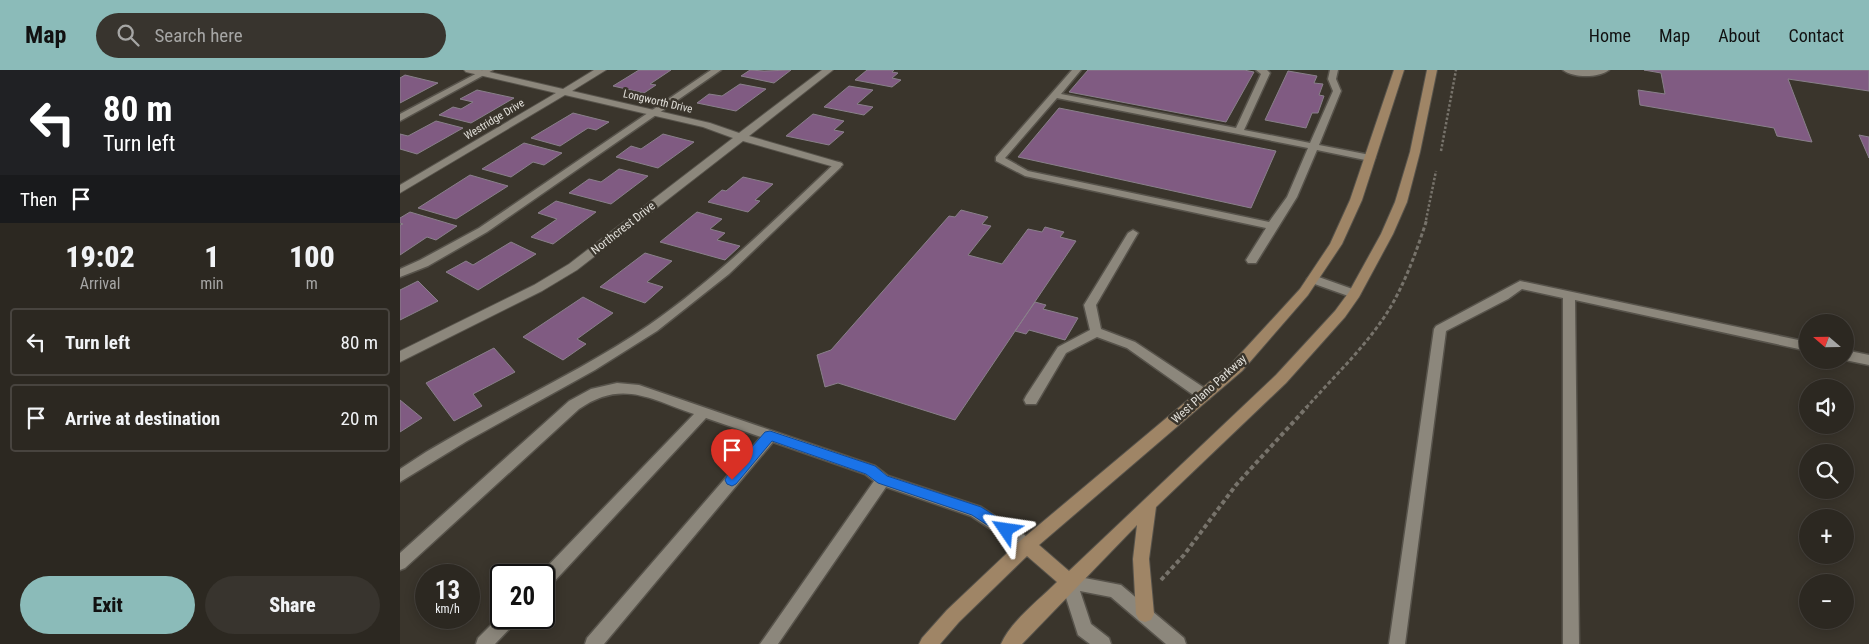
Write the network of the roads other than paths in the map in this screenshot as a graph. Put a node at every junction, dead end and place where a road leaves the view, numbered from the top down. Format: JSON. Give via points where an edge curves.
{"nodes":[{"id":1,"x":469,"y":70,"type":"edge"},
{"id":2,"x":601,"y":70,"type":"edge"},
{"id":3,"x":717,"y":70,"type":"edge"},
{"id":4,"x":828,"y":70,"type":"edge"},
{"id":5,"x":1077,"y":70,"type":"edge"},
{"id":6,"x":1260,"y":70,"type":"edge"},
{"id":7,"x":1334,"y":70,"type":"edge"},
{"id":8,"x":1399,"y":70,"type":"edge"},
{"id":9,"x":1432,"y":70,"type":"edge"},
{"id":10,"x":1567,"y":70,"type":"edge"},
{"id":11,"x":1605,"y":70,"type":"edge"},
{"id":12,"x":486,"y":72,"type":"edge"},
{"id":13,"x":564,"y":91,"type":"junction"},
{"id":14,"x":1054,"y":95,"type":"junction"},
{"id":15,"x":652,"y":112,"type":"junction"},
{"id":16,"x":400,"y":118,"type":"edge"},
{"id":17,"x":1239,"y":132,"type":"junction"},
{"id":18,"x":740,"y":137,"type":"junction"},
{"id":19,"x":1314,"y":148,"type":"junction"},
{"id":20,"x":1370,"y":158,"type":"junction"},
{"id":21,"x":838,"y":165,"type":"joint"},
{"id":22,"x":400,"y":190,"type":"edge"},
{"id":23,"x":1272,"y":226,"type":"junction"},
{"id":24,"x":1133,"y":233,"type":"dead end"},
{"id":25,"x":1252,"y":260,"type":"dead end"},
{"id":26,"x":400,"y":273,"type":"edge"},
{"id":27,"x":1313,"y":279,"type":"junction"},
{"id":28,"x":1354,"y":294,"type":"junction"},
{"id":29,"x":1569,"y":295,"type":"junction"},
{"id":30,"x":1096,"y":332,"type":"junction"},
{"id":31,"x":1799,"y":344,"type":"edge"},
{"id":32,"x":400,"y":357,"type":"edge"},
{"id":33,"x":1854,"y":357,"type":"edge"},
{"id":34,"x":1869,"y":360,"type":"edge"},
{"id":35,"x":1204,"y":395,"type":"junction"},
{"id":36,"x":1031,"y":400,"type":"dead end"},
{"id":37,"x":703,"y":413,"type":"junction"},
{"id":38,"x":770,"y":436,"type":"junction"},
{"id":39,"x":400,"y":476,"type":"edge"},
{"id":40,"x":883,"y":480,"type":"junction"},
{"id":41,"x":1148,"y":505,"type":"junction"},
{"id":42,"x":1027,"y":545,"type":"junction"},
{"id":43,"x":400,"y":563,"type":"edge"},
{"id":44,"x":555,"y":568,"type":"edge"},
{"id":45,"x":1069,"y":582,"type":"junction"},
{"id":46,"x":1145,"y":614,"type":"junction"},
{"id":47,"x":498,"y":629,"type":"edge"},
{"id":48,"x":484,"y":644,"type":"edge"},
{"id":49,"x":593,"y":644,"type":"edge"},
{"id":50,"x":768,"y":644,"type":"edge"},
{"id":51,"x":928,"y":644,"type":"edge"},
{"id":52,"x":1010,"y":644,"type":"edge"},
{"id":53,"x":1103,"y":644,"type":"edge"},
{"id":54,"x":1178,"y":644,"type":"edge"},
{"id":55,"x":1397,"y":644,"type":"edge"},
{"id":56,"x":1571,"y":644,"type":"edge"}],
"edges":[{"from":1,"to":12,"type":"street","name":"Longworth Drive"},
{"from":2,"to":13,"type":"street","name":"Westridge Drive"},
{"from":3,"to":15,"type":"lane"},
{"from":4,"to":18,"type":"street","name":"Northcrest Drive"},
{"from":5,"to":14,"type":"lane"},
{"from":6,"to":17,"type":"lane","via":[[1266,73]]},
{"from":7,"to":19,"type":"lane","via":[[1332,79],[1337,91]]},
{"from":8,"to":20,"type":"main road","name":"West Plano Parkway"},
{"from":9,"to":28,"type":"main road","via":[[1401,202]]},
{"from":10,"to":11,"type":"lane","via":[[1592,74]]},
{"from":12,"to":13,"type":"street","name":"Longworth Drive"},
{"from":12,"to":16,"type":"lane"},
{"from":13,"to":15,"type":"street","name":"Longworth Drive"},
{"from":13,"to":22,"type":"street","name":"Westridge Drive"},
{"from":14,"to":17,"type":"lane"},
{"from":14,"to":23,"type":"lane","via":[[999,159],[1025,173]]},
{"from":15,"to":18,"type":"street","name":"Longworth Drive"},
{"from":15,"to":26,"type":"lane","via":[[483,230]]},
{"from":17,"to":19,"type":"lane"},
{"from":18,"to":21,"type":"street","name":"Longworth Drive"},
{"from":18,"to":32,"type":"street","name":"Northcrest Drive","via":[[573,267]]},
{"from":19,"to":20,"type":"lane"},
{"from":19,"to":23,"type":"lane","via":[[1292,197]]},
{"from":20,"to":27,"type":"main road","name":"West Plano Parkway","via":[[1336,244]]},
{"from":21,"to":39,"type":"lane","via":[[703,291],[653,328]]},
{"from":23,"to":25,"type":"lane"},
{"from":24,"to":30,"type":"lane","via":[[1090,305]]},
{"from":27,"to":28,"type":"lane"},
{"from":27,"to":35,"type":"main road","name":"West Plano Parkway","via":[[1237,366]]},
{"from":28,"to":41,"type":"main road","via":[[1298,361]]},
{"from":29,"to":31,"type":"lane"},
{"from":29,"to":55,"type":"lane","via":[[1520,285],[1440,329]]},
{"from":29,"to":56,"type":"lane"},
{"from":30,"to":35,"type":"lane","via":[[1131,345]]},
{"from":30,"to":36,"type":"lane","via":[[1062,350]]},
{"from":33,"to":34,"type":"lane"},
{"from":35,"to":42,"type":"main road","name":"West Plano Parkway"},
{"from":37,"to":38,"type":"lane"},
{"from":37,"to":43,"type":"lane","via":[[634,388],[615,386],[591,392]]},
{"from":37,"to":44,"type":"lane"},
{"from":38,"to":40,"type":"lane","via":[[870,470]]},
{"from":38,"to":49,"type":"lane"},
{"from":40,"to":42,"type":"lane","via":[[976,511]]},
{"from":40,"to":50,"type":"lane"},
{"from":41,"to":45,"type":"main road"},
{"from":41,"to":46,"type":"main road","via":[[1141,559]]},
{"from":42,"to":45,"type":"main road"},
{"from":42,"to":51,"type":"main road","name":"West Plano Parkway"},
{"from":45,"to":46,"type":"lane","via":[[1115,590]]},
{"from":45,"to":52,"type":"main road"},
{"from":45,"to":53,"type":"lane","via":[[1084,629]]},
{"from":46,"to":54,"type":"lane"},
{"from":47,"to":48,"type":"lane"}]}
